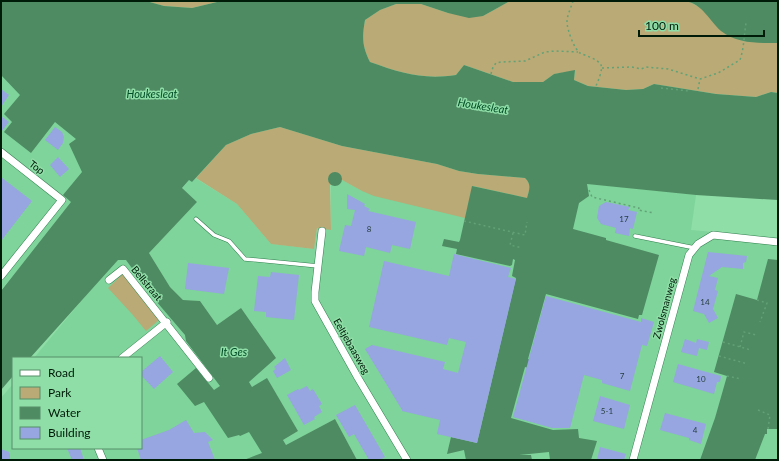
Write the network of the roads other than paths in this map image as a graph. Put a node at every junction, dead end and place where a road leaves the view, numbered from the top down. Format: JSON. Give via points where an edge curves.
{"nodes":[{"id":1,"x":1,"y":152,"type":"edge"},
{"id":2,"x":196,"y":219,"type":"dead end"},
{"id":3,"x":322,"y":231,"type":"dead end"},
{"id":4,"x":635,"y":236,"type":"dead end"},
{"id":5,"x":778,"y":242,"type":"edge"},
{"id":6,"x":695,"y":248,"type":"junction"},
{"id":7,"x":318,"y":266,"type":"junction"},
{"id":8,"x":1,"y":276,"type":"edge"},
{"id":9,"x":109,"y":280,"type":"dead end"},
{"id":10,"x":167,"y":322,"type":"junction"},
{"id":11,"x":123,"y":357,"type":"edge"},
{"id":12,"x":209,"y":378,"type":"dead end"},
{"id":13,"x":98,"y":449,"type":"edge"},
{"id":14,"x":103,"y":460,"type":"edge"},
{"id":15,"x":407,"y":460,"type":"edge"},
{"id":16,"x":633,"y":460,"type":"edge"}],
"edges":[{"from":1,"to":8,"type":"street","name":"Top","via":[[62,200]]},
{"from":2,"to":7,"type":"lane","via":[[214,235],[229,241],[245,259]]},
{"from":3,"to":7,"type":"street","name":"Eeltjebaasweg"},
{"from":4,"to":6,"type":"lane"},
{"from":5,"to":6,"type":"street","name":"Zwolsmanweg","via":[[713,235]]},
{"from":6,"to":16,"type":"street","name":"Zwolsmanweg","via":[[689,255]]},
{"from":7,"to":15,"type":"street","name":"Eeltjebaasweg","via":[[315,301]]},
{"from":9,"to":10,"type":"street","name":"Bellstraat","via":[[124,269]]},
{"from":10,"to":11,"type":"street"},
{"from":10,"to":12,"type":"street","name":"Bellstraat"},
{"from":13,"to":14,"type":"street"}]}
